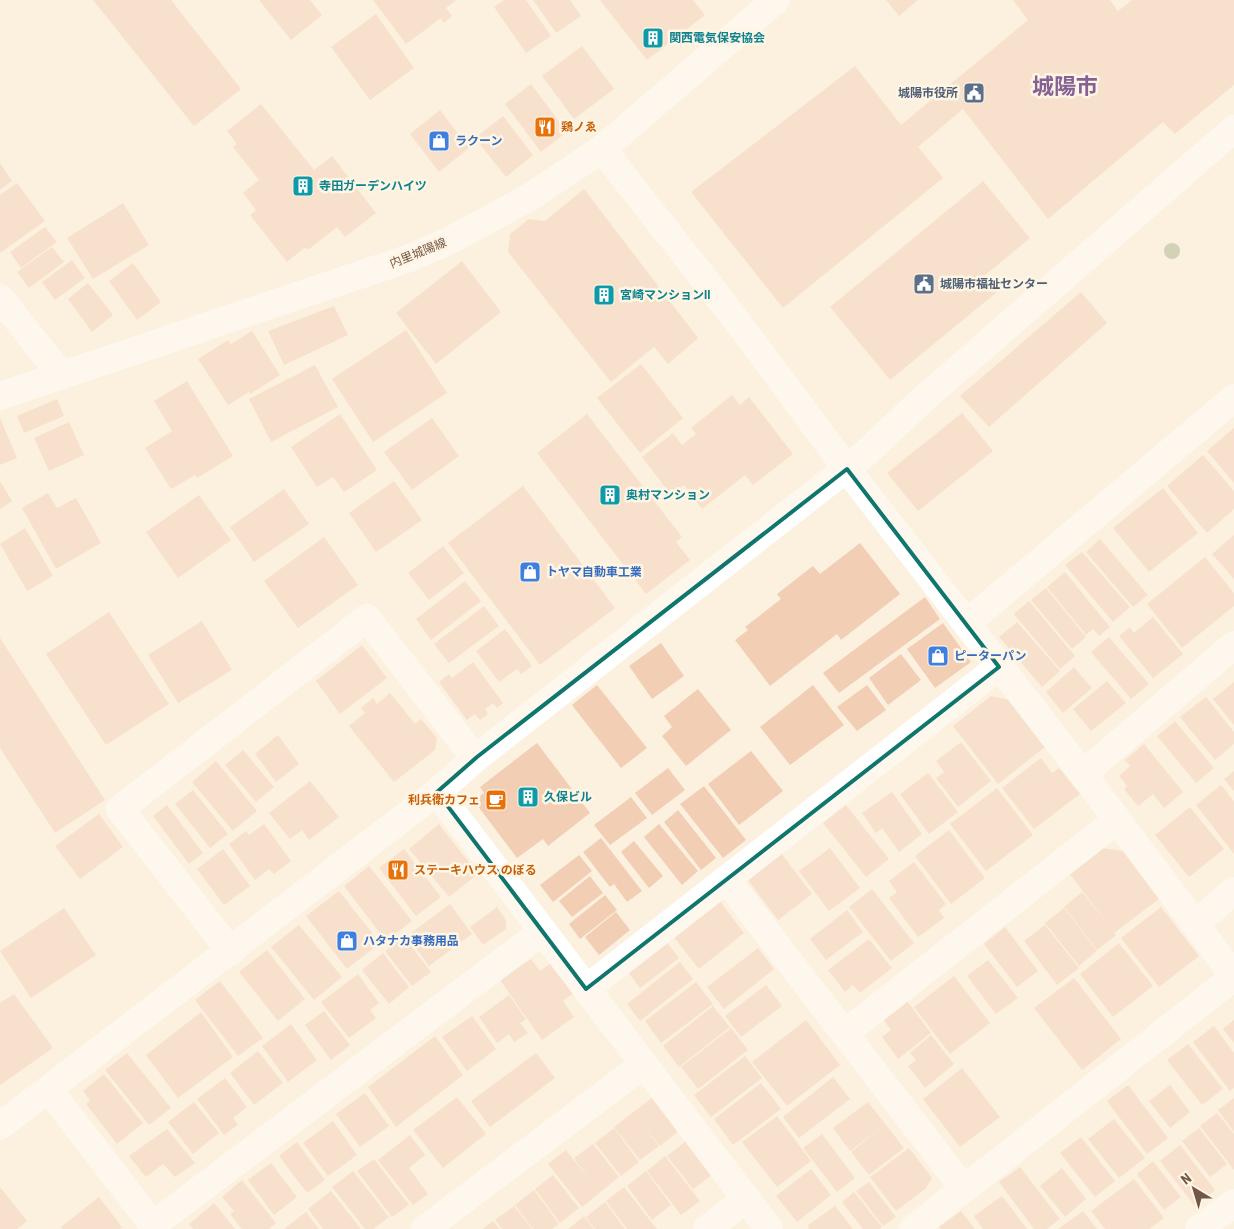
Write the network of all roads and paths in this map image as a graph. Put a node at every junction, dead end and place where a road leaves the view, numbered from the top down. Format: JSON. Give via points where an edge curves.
{"nodes":[{"id":1,"x":776,"y":0,"type":"edge"},
{"id":2,"x":1234,"y":129,"type":"edge"},
{"id":3,"x":602,"y":149,"type":"junction"},
{"id":4,"x":0,"y":298,"type":"edge"},
{"id":5,"x":62,"y":376,"type":"junction"},
{"id":6,"x":0,"y":396,"type":"edge"},
{"id":7,"x":1234,"y":398,"type":"edge"},
{"id":8,"x":847,"y":468,"type":"junction"},
{"id":9,"x":968,"y":623,"type":"junction"},
{"id":10,"x":1234,"y":645,"type":"edge"},
{"id":11,"x":999,"y":668,"type":"junction"},
{"id":12,"x":477,"y":757,"type":"junction"},
{"id":13,"x":1083,"y":774,"type":"junction"},
{"id":14,"x":438,"y":792,"type":"junction"},
{"id":15,"x":1117,"y":820,"type":"junction"},
{"id":16,"x":726,"y":879,"type":"junction"},
{"id":17,"x":1234,"y":891,"type":"edge"},
{"id":18,"x":1195,"y":924,"type":"junction"},
{"id":19,"x":543,"y":931,"type":"junction"},
{"id":20,"x":231,"y":952,"type":"junction"},
{"id":21,"x":1234,"y":976,"type":"edge"},
{"id":22,"x":586,"y":989,"type":"junction"},
{"id":23,"x":845,"y":1033,"type":"junction"},
{"id":24,"x":643,"y":1065,"type":"junction"},
{"id":25,"x":50,"y":1090,"type":"junction"},
{"id":26,"x":0,"y":1126,"type":"edge"},
{"id":27,"x":964,"y":1190,"type":"junction"},
{"id":28,"x":746,"y":1199,"type":"junction"},
{"id":29,"x":1234,"y":1203,"type":"edge"},
{"id":30,"x":154,"y":1227,"type":"edge"},
{"id":31,"x":425,"y":1229,"type":"edge"},
{"id":32,"x":707,"y":1229,"type":"edge"},
{"id":33,"x":769,"y":1229,"type":"edge"},
{"id":34,"x":913,"y":1229,"type":"edge"},
{"id":35,"x":1200,"y":1229,"type":"edge"}],
"edges":[{"from":1,"to":3,"type":"street","name":"内里城陽線"},
{"from":2,"to":8,"type":"street"},
{"from":3,"to":5,"type":"street","name":"内里城陽線","via":[[530,196],[451,240],[407,259]]},
{"from":3,"to":8,"type":"street"},
{"from":4,"to":5,"type":"street"},
{"from":5,"to":6,"type":"street","name":"内里城陽線"},
{"from":7,"to":9,"type":"street"},
{"from":8,"to":9,"type":"street"},
{"from":8,"to":12,"type":"street"},
{"from":9,"to":11,"type":"street"},
{"from":10,"to":13,"type":"street"},
{"from":11,"to":13,"type":"street"},
{"from":11,"to":16,"type":"street"},
{"from":12,"to":14,"type":"street"},
{"from":12,"to":20,"type":"street","via":[[367,618],[120,809]]},
{"from":13,"to":15,"type":"street"},
{"from":14,"to":19,"type":"street"},
{"from":14,"to":20,"type":"street"},
{"from":15,"to":18,"type":"street"},
{"from":15,"to":23,"type":"street"},
{"from":16,"to":22,"type":"street"},
{"from":16,"to":23,"type":"street"},
{"from":17,"to":18,"type":"street"},
{"from":18,"to":21,"type":"street"},
{"from":19,"to":22,"type":"street"},
{"from":19,"to":30,"type":"street"},
{"from":20,"to":25,"type":"street"},
{"from":21,"to":27,"type":"street"},
{"from":22,"to":24,"type":"street"},
{"from":23,"to":27,"type":"street"},
{"from":24,"to":28,"type":"street"},
{"from":24,"to":31,"type":"street"},
{"from":25,"to":26,"type":"street"},
{"from":25,"to":30,"type":"street"},
{"from":27,"to":34,"type":"street"},
{"from":28,"to":32,"type":"street"},
{"from":28,"to":33,"type":"street"},
{"from":29,"to":35,"type":"street"}]}
